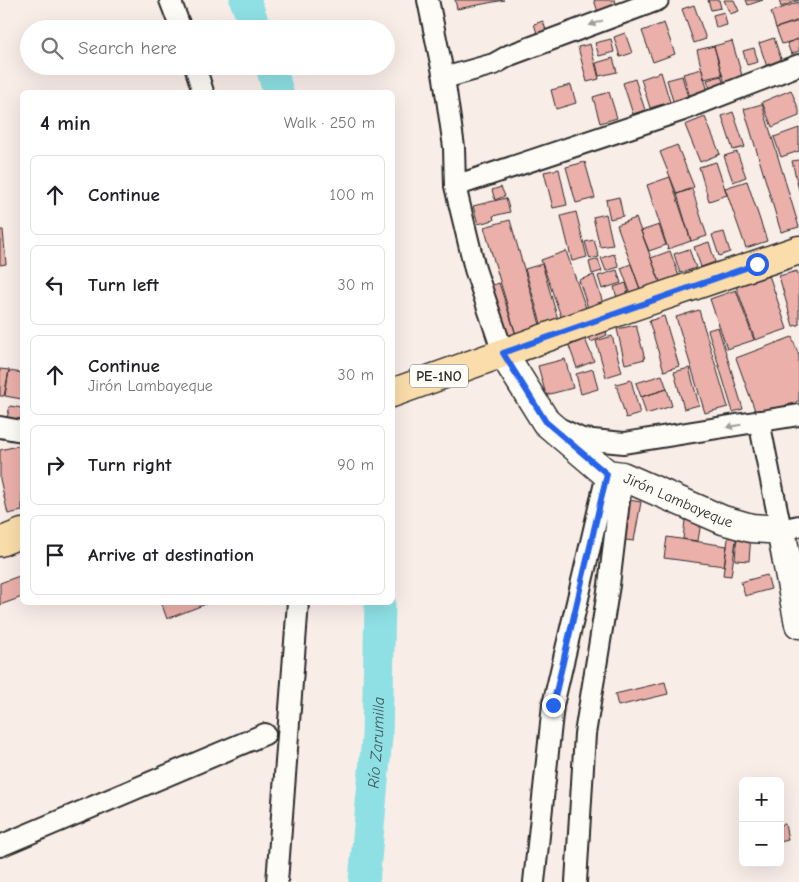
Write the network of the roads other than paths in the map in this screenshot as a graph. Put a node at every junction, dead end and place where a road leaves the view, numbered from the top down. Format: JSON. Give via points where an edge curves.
{"nodes":[{"id":1,"x":170,"y":0,"type":"edge"},
{"id":2,"x":428,"y":0,"type":"edge"},
{"id":3,"x":658,"y":0,"type":"edge"},
{"id":4,"x":178,"y":20,"type":"edge"},
{"id":5,"x":799,"y":65,"type":"edge"},
{"id":6,"x":198,"y":75,"type":"edge"},
{"id":7,"x":444,"y":78,"type":"junction"},
{"id":8,"x":202,"y":90,"type":"edge"},
{"id":9,"x":455,"y":186,"type":"junction"},
{"id":10,"x":799,"y":250,"type":"edge"},
{"id":11,"x":494,"y":356,"type":"junction"},
{"id":12,"x":395,"y":392,"type":"edge"},
{"id":13,"x":799,"y":415,"type":"edge"},
{"id":14,"x":546,"y":422,"type":"junction"},
{"id":15,"x":760,"y":422,"type":"junction"},
{"id":16,"x":0,"y":427,"type":"edge"},
{"id":17,"x":20,"y":431,"type":"edge"},
{"id":18,"x":614,"y":475,"type":"junction"},
{"id":19,"x":790,"y":528,"type":"edge"},
{"id":20,"x":20,"y":534,"type":"edge"},
{"id":21,"x":0,"y":542,"type":"edge"},
{"id":22,"x":793,"y":558,"type":"edge"},
{"id":23,"x":298,"y":605,"type":"edge"},
{"id":24,"x":799,"y":624,"type":"edge"},
{"id":25,"x":265,"y":734,"type":"dead end"},
{"id":26,"x":0,"y":846,"type":"edge"},
{"id":27,"x":277,"y":882,"type":"edge"},
{"id":28,"x":534,"y":882,"type":"edge"},
{"id":29,"x":576,"y":882,"type":"edge"}],
"edges":[{"from":1,"to":4,"type":"street"},
{"from":2,"to":7,"type":"street"},
{"from":3,"to":7,"type":"street","one_way":true,"via":[[510,55],[494,64]]},
{"from":5,"to":9,"type":"street","via":[[684,110]]},
{"from":6,"to":8,"type":"street"},
{"from":7,"to":9,"type":"street","via":[[454,147]]},
{"from":9,"to":11,"type":"street"},
{"from":10,"to":11,"type":"main road","number":"PE-1NO"},
{"from":11,"to":12,"type":"main road","number":"PE-1NO"},
{"from":11,"to":14,"type":"street","name":"Jirón Lambayeque"},
{"from":13,"to":15,"type":"street"},
{"from":15,"to":14,"type":"street","one_way":true,"via":[[624,443],[582,439]]},
{"from":14,"to":18,"type":"street","name":"Jirón Lambayeque"},
{"from":15,"to":19,"type":"street"},
{"from":16,"to":17,"type":"street"},
{"from":18,"to":19,"type":"street","name":"Jirón Lambayeque","via":[[724,520],[752,528]]},
{"from":18,"to":28,"type":"street","via":[[553,705]]},
{"from":18,"to":29,"type":"street","via":[[609,586],[584,734]]},
{"from":19,"to":22,"type":"street"},
{"from":20,"to":21,"type":"main road"},
{"from":22,"to":24,"type":"street"},
{"from":23,"to":27,"type":"street"},
{"from":25,"to":26,"type":"street"}]}
